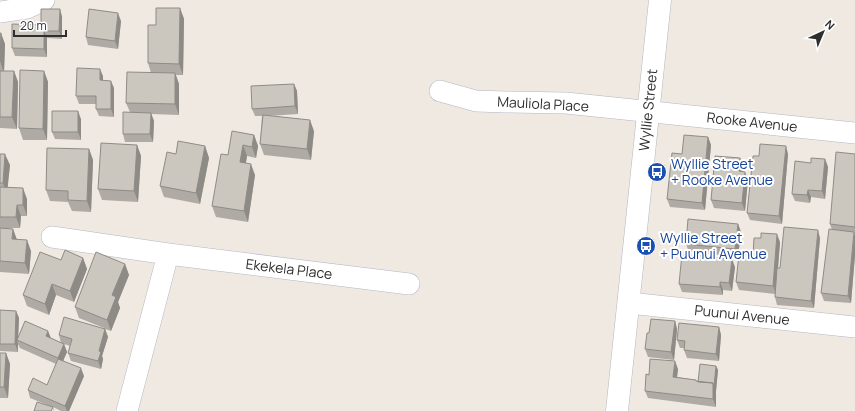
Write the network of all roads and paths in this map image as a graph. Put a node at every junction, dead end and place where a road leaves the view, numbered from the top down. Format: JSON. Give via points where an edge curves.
{"nodes":[{"id":1,"x":44,"y":0,"type":"edge"},
{"id":2,"x":660,"y":0,"type":"edge"},
{"id":3,"x":0,"y":12,"type":"edge"},
{"id":4,"x":440,"y":91,"type":"dead end"},
{"id":5,"x":648,"y":112,"type":"junction"},
{"id":6,"x":855,"y":133,"type":"edge"},
{"id":7,"x":52,"y":237,"type":"dead end"},
{"id":8,"x":168,"y":254,"type":"junction"},
{"id":9,"x":410,"y":284,"type":"dead end"},
{"id":10,"x":628,"y":303,"type":"junction"},
{"id":11,"x":855,"y":327,"type":"edge"},
{"id":12,"x":127,"y":411,"type":"edge"},
{"id":13,"x":617,"y":411,"type":"edge"}],
"edges":[{"from":1,"to":3,"type":"street","via":[[27,8]]},
{"from":2,"to":5,"type":"street","name":"Wyllie Street"},
{"from":4,"to":5,"type":"street","name":"Mauliola Place","via":[[476,100],[566,103]]},
{"from":5,"to":6,"type":"street","name":"Rooke Avenue"},
{"from":5,"to":10,"type":"street","name":"Wyllie Street"},
{"from":7,"to":8,"type":"street","name":"Ekekela Place"},
{"from":8,"to":9,"type":"street","name":"Ekekela Place"},
{"from":8,"to":12,"type":"street"},
{"from":10,"to":11,"type":"street","name":"Puunui Avenue"},
{"from":10,"to":13,"type":"street","name":"Wyllie Street"}]}
